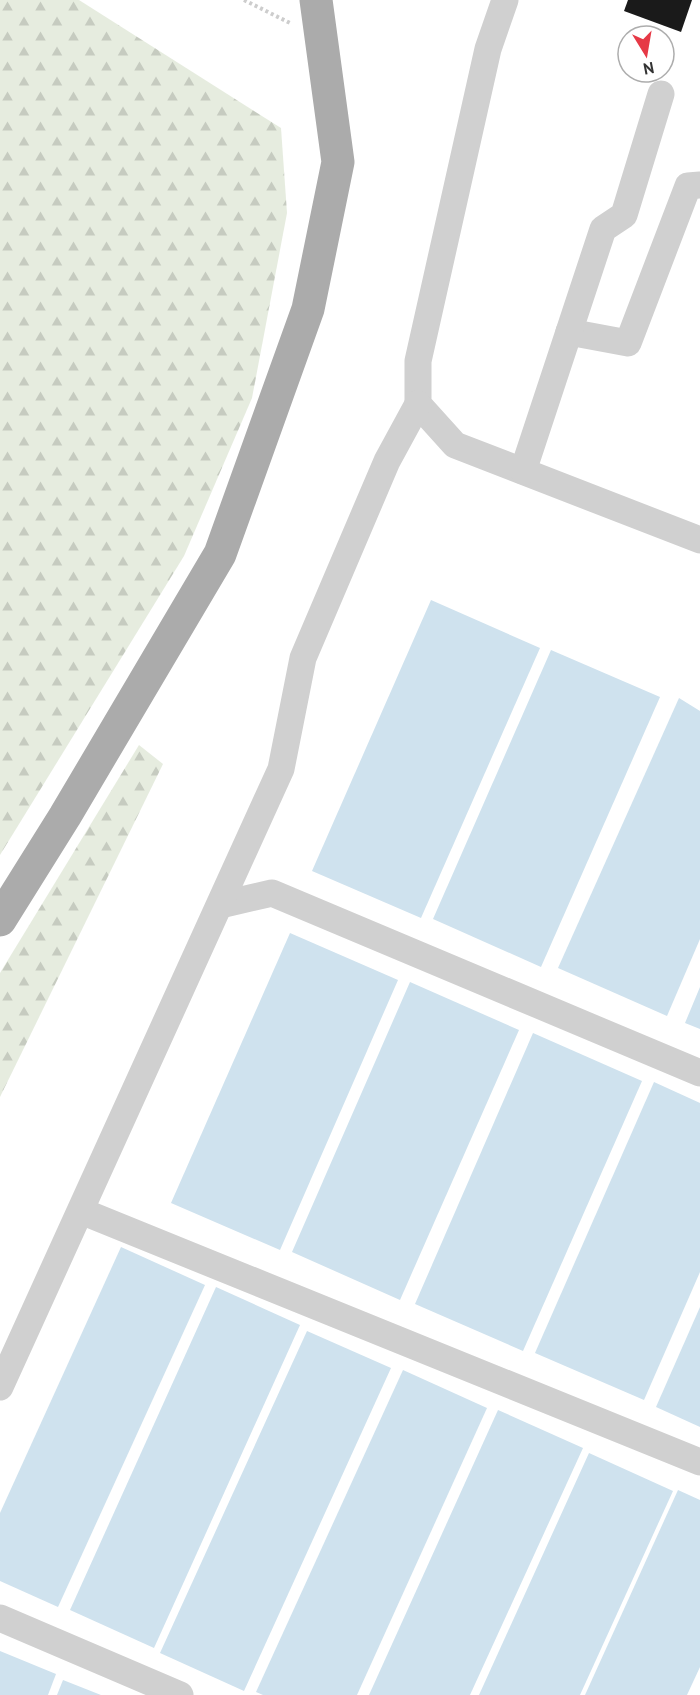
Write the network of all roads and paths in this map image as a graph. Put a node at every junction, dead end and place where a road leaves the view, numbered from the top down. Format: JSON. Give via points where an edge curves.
{"nodes":[{"id":1,"x":244,"y":0,"type":"edge"},
{"id":2,"x":316,"y":0,"type":"edge"},
{"id":3,"x":505,"y":0,"type":"edge"},
{"id":4,"x":321,"y":37,"type":"junction"},
{"id":5,"x":662,"y":94,"type":"dead end"},
{"id":6,"x":700,"y":185,"type":"edge"},
{"id":7,"x":569,"y":332,"type":"junction"},
{"id":8,"x":418,"y":404,"type":"junction"},
{"id":9,"x":523,"y":471,"type":"junction"},
{"id":10,"x":700,"y":540,"type":"edge"},
{"id":11,"x":220,"y":905,"type":"junction"},
{"id":12,"x":0,"y":920,"type":"edge"},
{"id":13,"x":700,"y":1073,"type":"edge"},
{"id":14,"x":81,"y":1211,"type":"junction"},
{"id":15,"x":0,"y":1387,"type":"edge"},
{"id":16,"x":700,"y":1462,"type":"edge"},
{"id":17,"x":0,"y":1618,"type":"edge"},
{"id":18,"x":180,"y":1695,"type":"edge"}],
"edges":[{"from":1,"to":4,"type":"path"},
{"from":2,"to":4,"type":"main road"},
{"from":3,"to":8,"type":"lane","via":[[488,49],[418,361]]},
{"from":4,"to":12,"type":"main road","via":[[338,162],[308,309],[224,543],[95,766]]},
{"from":5,"to":7,"type":"lane","via":[[624,215],[603,229]]},
{"from":6,"to":7,"type":"lane","via":[[688,186],[628,343]]},
{"from":7,"to":9,"type":"lane"},
{"from":8,"to":9,"type":"lane","via":[[455,445]]},
{"from":8,"to":11,"type":"lane","via":[[387,461],[303,658],[281,769]]},
{"from":9,"to":10,"type":"lane"},
{"from":11,"to":13,"type":"lane","via":[[272,893]]},
{"from":11,"to":14,"type":"lane"},
{"from":14,"to":15,"type":"lane"},
{"from":14,"to":16,"type":"lane"},
{"from":17,"to":18,"type":"lane"}]}
